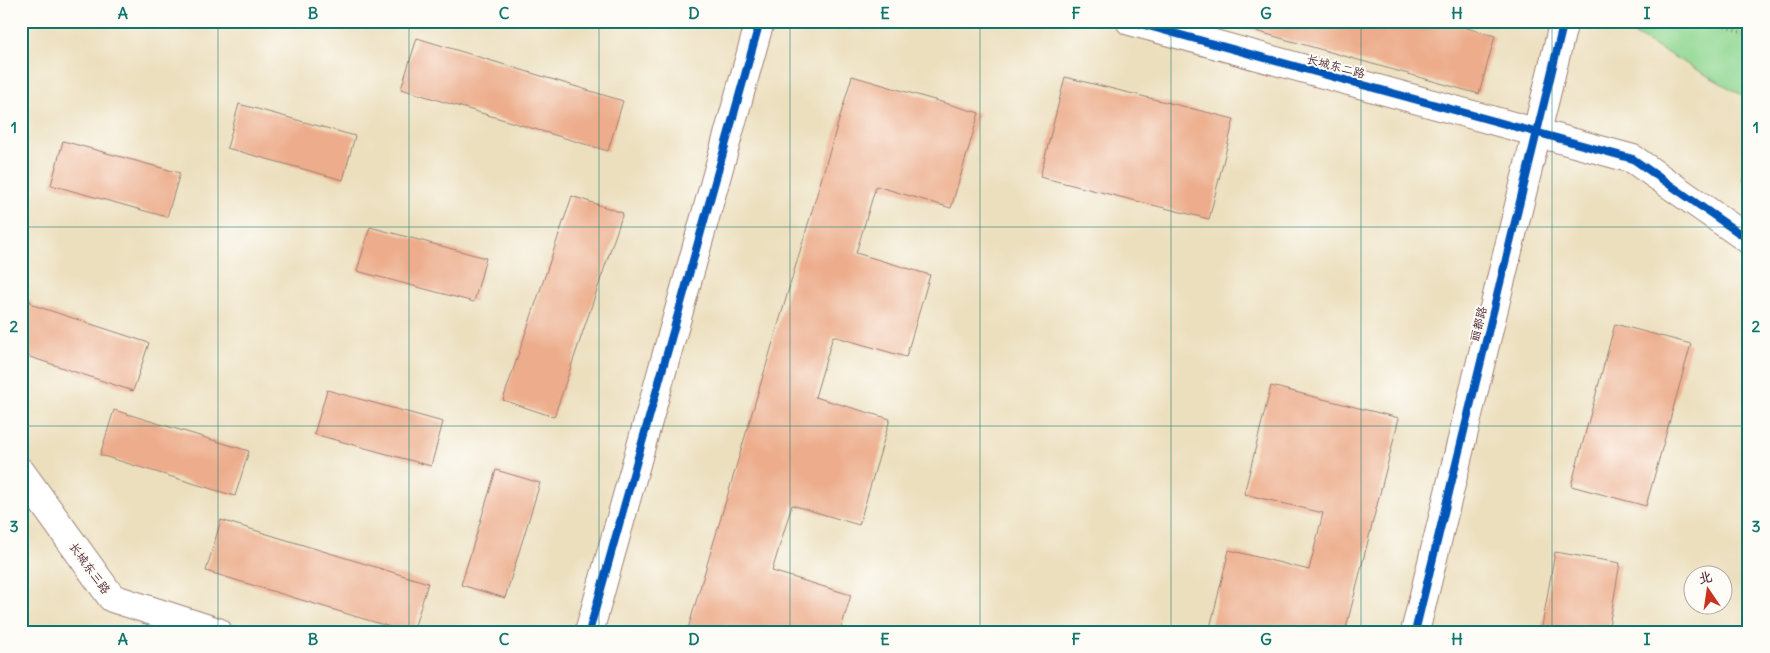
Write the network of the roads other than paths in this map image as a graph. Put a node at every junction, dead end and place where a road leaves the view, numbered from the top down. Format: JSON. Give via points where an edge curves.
{"nodes":[{"id":1,"x":760,"y":21,"type":"edge"},
{"id":2,"x":1130,"y":21,"type":"edge"},
{"id":3,"x":1564,"y":21,"type":"edge"},
{"id":4,"x":1535,"y":133,"type":"junction"},
{"id":5,"x":1749,"y":240,"type":"edge"},
{"id":6,"x":21,"y":472,"type":"edge"},
{"id":7,"x":218,"y":632,"type":"edge"},
{"id":8,"x":589,"y":632,"type":"edge"},
{"id":9,"x":1415,"y":632,"type":"edge"}],
"edges":[{"from":1,"to":8,"type":"street"},
{"from":2,"to":4,"type":"street","name":"长城东二路"},
{"from":3,"to":4,"type":"street","name":"丽都路"},
{"from":4,"to":5,"type":"street","name":"长城东二路","via":[[1633,159]]},
{"from":4,"to":9,"type":"street","name":"丽都路"},
{"from":6,"to":7,"type":"street","name":"长城东三路","via":[[112,598]]}]}
